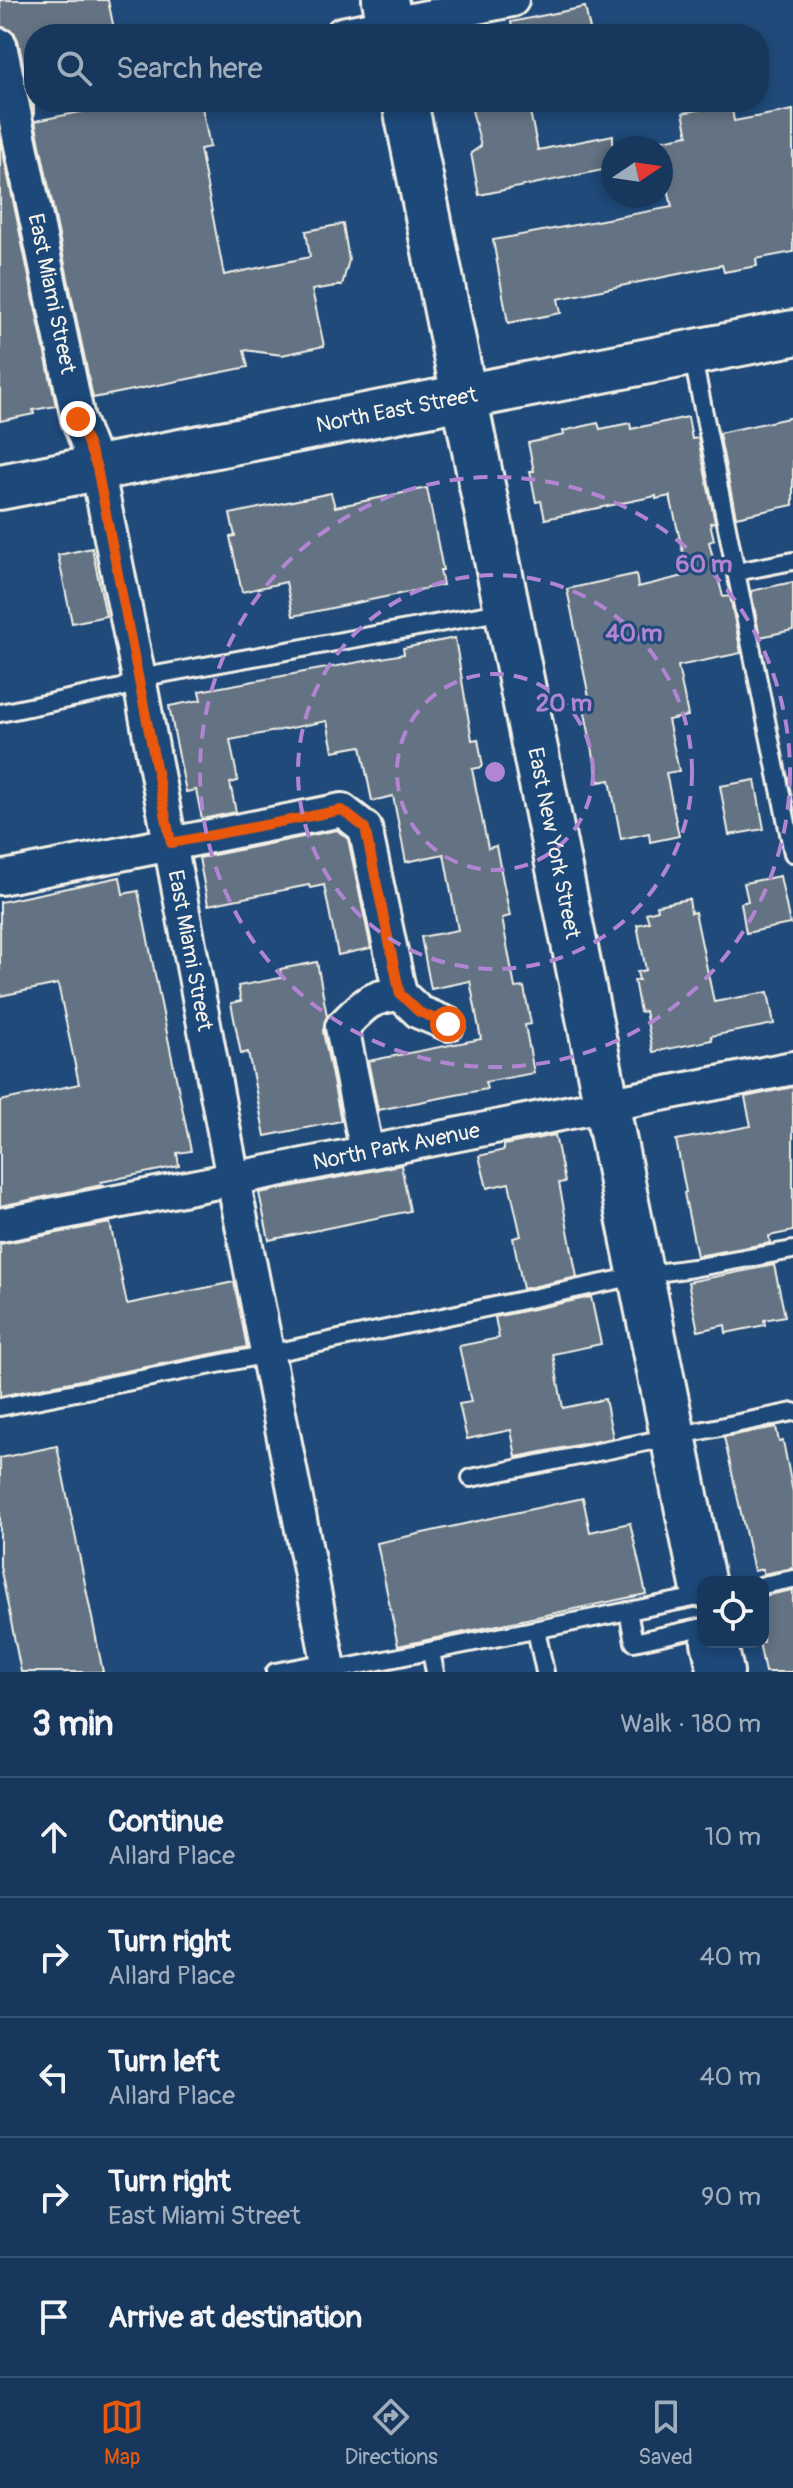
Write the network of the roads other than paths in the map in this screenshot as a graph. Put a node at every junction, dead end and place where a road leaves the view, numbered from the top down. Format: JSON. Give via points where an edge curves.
{"nodes":[{"id":1,"x":512,"y":0,"type":"edge"},
{"id":2,"x":389,"y":20,"type":"edge"},
{"id":3,"x":0,"y":45,"type":"edge"},
{"id":4,"x":15,"y":99,"type":"edge"},
{"id":5,"x":407,"y":112,"type":"edge"},
{"id":6,"x":793,"y":333,"type":"edge"},
{"id":7,"x":691,"y":353,"type":"junction"},
{"id":8,"x":464,"y":397,"type":"junction"},
{"id":9,"x":97,"y":468,"type":"junction"},
{"id":10,"x":0,"y":487,"type":"edge"},
{"id":11,"x":793,"y":561,"type":"edge"},
{"id":12,"x":736,"y":572,"type":"junction"},
{"id":13,"x":507,"y":611,"type":"junction"},
{"id":14,"x":139,"y":678,"type":"junction"},
{"id":15,"x":0,"y":713,"type":"edge"},
{"id":16,"x":171,"y":843,"type":"junction"},
{"id":17,"x":793,"y":853,"type":"edge"},
{"id":18,"x":0,"y":878,"type":"edge"},
{"id":19,"x":400,"y":994,"type":"junction"},
{"id":20,"x":448,"y":1024,"type":"dead end"},
{"id":21,"x":793,"y":1068,"type":"edge"},
{"id":22,"x":607,"y":1105,"type":"junction"},
{"id":23,"x":367,"y":1152,"type":"junction"},
{"id":24,"x":233,"y":1179,"type":"junction"},
{"id":25,"x":0,"y":1225,"type":"edge"},
{"id":26,"x":793,"y":1250,"type":"edge"},
{"id":27,"x":641,"y":1275,"type":"junction"},
{"id":28,"x":268,"y":1354,"type":"junction"},
{"id":29,"x":0,"y":1407,"type":"edge"},
{"id":30,"x":793,"y":1412,"type":"edge"},
{"id":31,"x":673,"y":1436,"type":"junction"},
{"id":32,"x":471,"y":1478,"type":"dead end"},
{"id":33,"x":701,"y":1576,"type":"edge"},
{"id":34,"x":793,"y":1579,"type":"edge"},
{"id":35,"x":769,"y":1584,"type":"edge"},
{"id":36,"x":697,"y":1597,"type":"edge"},
{"id":37,"x":628,"y":1611,"type":"junction"},
{"id":38,"x":697,"y":1628,"type":"edge"},
{"id":39,"x":536,"y":1630,"type":"junction"},
{"id":40,"x":715,"y":1648,"type":"edge"},
{"id":41,"x":431,"y":1652,"type":"junction"},
{"id":42,"x":329,"y":1668,"type":"edge"},
{"id":43,"x":275,"y":1672,"type":"edge"},
{"id":44,"x":435,"y":1672,"type":"edge"},
{"id":45,"x":545,"y":1672,"type":"edge"},
{"id":46,"x":721,"y":1672,"type":"edge"}],
"edges":[{"from":1,"to":2,"type":"street"},
{"from":3,"to":4,"type":"street","name":"East Miami Street"},
{"from":4,"to":9,"type":"street","name":"East Miami Street","via":[[78,419]]},
{"from":5,"to":8,"type":"main road","name":"East New York Street"},
{"from":6,"to":7,"type":"main road","name":"North East Street"},
{"from":7,"to":8,"type":"main road","name":"North East Street"},
{"from":7,"to":12,"type":"lane"},
{"from":8,"to":9,"type":"main road","name":"North East Street"},
{"from":8,"to":13,"type":"main road","name":"East New York Street"},
{"from":9,"to":10,"type":"main road","name":"North East Street"},
{"from":9,"to":14,"type":"street","name":"East Miami Street"},
{"from":11,"to":12,"type":"lane"},
{"from":12,"to":17,"type":"lane"},
{"from":13,"to":14,"type":"lane"},
{"from":13,"to":22,"type":"main road","name":"East New York Street"},
{"from":14,"to":15,"type":"lane","via":[[121,688]]},
{"from":14,"to":16,"type":"street","name":"East Miami Street"},
{"from":16,"to":18,"type":"street"},
{"from":16,"to":19,"type":"street","via":[[342,810],[365,828]]},
{"from":16,"to":24,"type":"street","name":"East Miami Street"},
{"from":19,"to":20,"type":"street","via":[[419,1012]]},
{"from":19,"to":23,"type":"street","via":[[377,996],[342,1027]]},
{"from":21,"to":22,"type":"street","name":"North Park Avenue"},
{"from":22,"to":23,"type":"street","name":"North Park Avenue"},
{"from":22,"to":27,"type":"main road","name":"East New York Street"},
{"from":23,"to":24,"type":"street","name":"North Park Avenue"},
{"from":24,"to":25,"type":"street","name":"North Park Avenue"},
{"from":24,"to":28,"type":"street","name":"East Miami Street"},
{"from":26,"to":27,"type":"lane"},
{"from":27,"to":28,"type":"lane"},
{"from":27,"to":31,"type":"main road","name":"East New York Street"},
{"from":28,"to":29,"type":"lane"},
{"from":28,"to":42,"type":"street","name":"East Miami Street"},
{"from":30,"to":31,"type":"lane"},
{"from":31,"to":32,"type":"lane"},
{"from":31,"to":33,"type":"main road","name":"East New York Street"},
{"from":34,"to":35,"type":"lane"},
{"from":36,"to":37,"type":"lane"},
{"from":37,"to":38,"type":"lane","via":[[634,1642]]},
{"from":37,"to":39,"type":"lane"},
{"from":39,"to":41,"type":"lane"},
{"from":39,"to":45,"type":"lane"},
{"from":40,"to":46,"type":"main road"},
{"from":41,"to":42,"type":"lane"},
{"from":41,"to":44,"type":"lane"},
{"from":42,"to":43,"type":"lane"}]}
